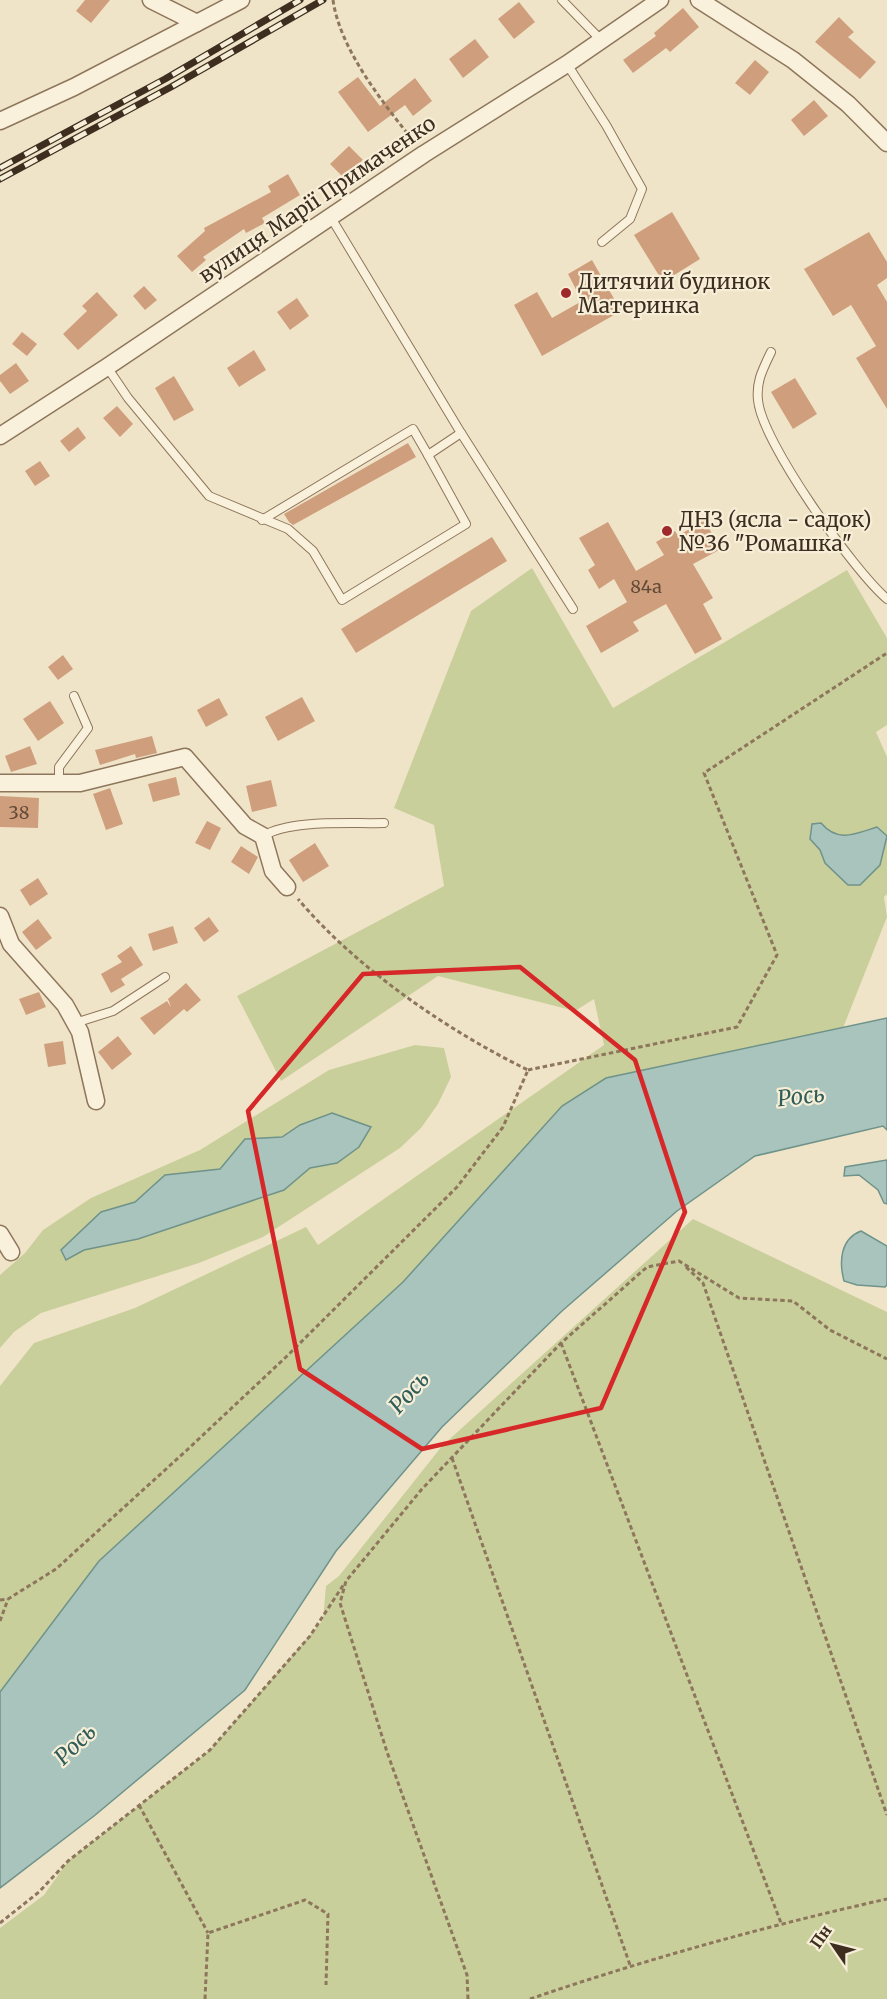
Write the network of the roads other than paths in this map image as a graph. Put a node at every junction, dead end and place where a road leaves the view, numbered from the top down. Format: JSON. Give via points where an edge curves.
{"nodes":[{"id":1,"x":151,"y":0,"type":"edge"},
{"id":2,"x":241,"y":0,"type":"edge"},
{"id":3,"x":562,"y":0,"type":"edge"},
{"id":4,"x":660,"y":0,"type":"edge"},
{"id":5,"x":699,"y":0,"type":"edge"},
{"id":6,"x":197,"y":23,"type":"junction"},
{"id":7,"x":601,"y":40,"type":"junction"},
{"id":8,"x":567,"y":64,"type":"junction"},
{"id":9,"x":0,"y":121,"type":"edge"},
{"id":10,"x":885,"y":138,"type":"edge"},
{"id":11,"x":330,"y":216,"type":"junction"},
{"id":12,"x":602,"y":242,"type":"dead end"},
{"id":13,"x":771,"y":352,"type":"dead end"},
{"id":14,"x":107,"y":367,"type":"junction"},
{"id":15,"x":461,"y":433,"type":"junction"},
{"id":16,"x":0,"y":436,"type":"edge"},
{"id":17,"x":428,"y":455,"type":"junction"},
{"id":18,"x":262,"y":520,"type":"junction"},
{"id":19,"x":887,"y":599,"type":"edge"},
{"id":20,"x":573,"y":609,"type":"dead end"},
{"id":21,"x":74,"y":696,"type":"dead end"},
{"id":22,"x":0,"y":783,"type":"edge"},
{"id":23,"x":59,"y":783,"type":"junction"},
{"id":24,"x":384,"y":823,"type":"dead end"},
{"id":25,"x":263,"y":836,"type":"junction"},
{"id":26,"x":287,"y":887,"type":"road end"},
{"id":27,"x":0,"y":916,"type":"edge"},
{"id":28,"x":165,"y":977,"type":"dead end"},
{"id":29,"x":75,"y":1023,"type":"junction"},
{"id":30,"x":96,"y":1101,"type":"dead end"},
{"id":31,"x":0,"y":1234,"type":"edge"},
{"id":32,"x":11,"y":1252,"type":"dead end"}],
"edges":[{"from":1,"to":6,"type":"street"},
{"from":2,"to":6,"type":"street"},
{"from":3,"to":7,"type":"lane"},
{"from":4,"to":7,"type":"street","name":"вулиця Марії Примаченко"},
{"from":5,"to":10,"type":"street","via":[[793,60]]},
{"from":6,"to":9,"type":"street"},
{"from":7,"to":8,"type":"street","name":"вулиця Марії Примаченко"},
{"from":8,"to":11,"type":"street","name":"вулиця Марії Примаченко"},
{"from":8,"to":12,"type":"lane","via":[[642,189],[630,219]]},
{"from":11,"to":14,"type":"street","name":"вулиця Марії Примаченко"},
{"from":11,"to":15,"type":"lane"},
{"from":13,"to":19,"type":"lane","via":[[758,380],[758,402],[769,433],[853,564]]},
{"from":14,"to":16,"type":"street","name":"вулиця Марії Примаченко"},
{"from":14,"to":18,"type":"lane","via":[[209,496]]},
{"from":15,"to":17,"type":"lane"},
{"from":15,"to":20,"type":"lane"},
{"from":17,"to":18,"type":"lane","via":[[413,429]]},
{"from":17,"to":18,"type":"lane","via":[[466,524],[342,600],[313,551],[288,530]]},
{"from":21,"to":23,"type":"lane","via":[[88,728],[59,767]]},
{"from":22,"to":23,"type":"street"},
{"from":23,"to":25,"type":"street","via":[[80,783],[185,757],[245,826]]},
{"from":24,"to":25,"type":"lane","via":[[301,826],[273,830]]},
{"from":25,"to":26,"type":"street","via":[[273,871]]},
{"from":27,"to":29,"type":"street","via":[[11,944]]},
{"from":28,"to":29,"type":"lane","via":[[113,1011]]},
{"from":29,"to":30,"type":"street"},
{"from":31,"to":32,"type":"street"}]}
